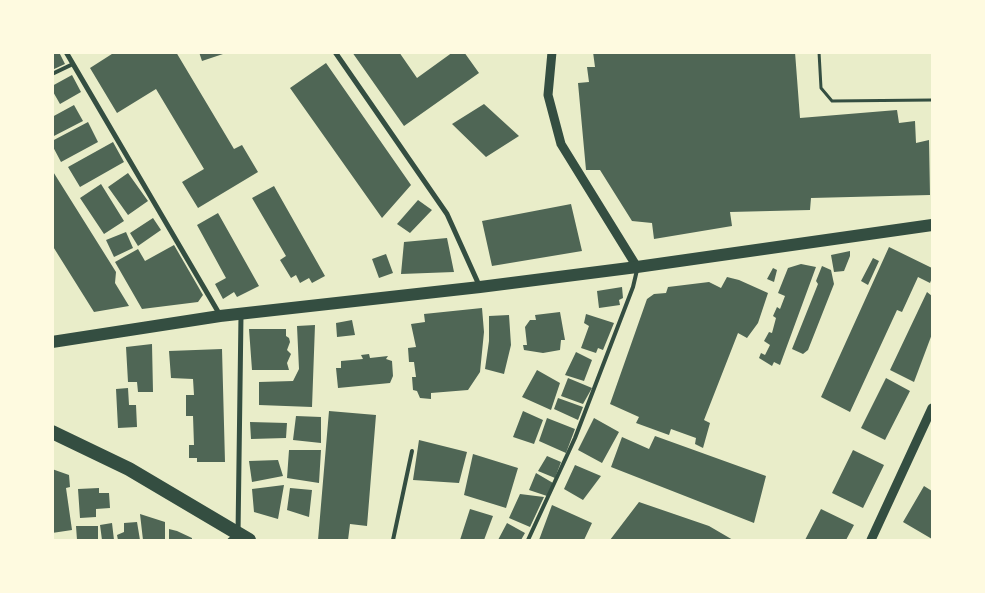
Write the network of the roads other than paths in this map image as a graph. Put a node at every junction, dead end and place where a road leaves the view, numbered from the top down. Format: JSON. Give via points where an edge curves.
{"nodes":[{"id":1,"x":66,"y":52,"type":"edge"},
{"id":2,"x":335,"y":52,"type":"edge"},
{"id":3,"x":552,"y":52,"type":"edge"},
{"id":4,"x":73,"y":64,"type":"junction"},
{"id":5,"x":52,"y":74,"type":"edge"},
{"id":6,"x":932,"y":225,"type":"edge"},
{"id":7,"x":637,"y":268,"type":"junction"},
{"id":8,"x":480,"y":288,"type":"junction"},
{"id":9,"x":241,"y":314,"type":"junction"},
{"id":10,"x":220,"y":316,"type":"junction"},
{"id":11,"x":52,"y":342,"type":"edge"},
{"id":12,"x":932,"y":408,"type":"edge"},
{"id":13,"x":52,"y":432,"type":"edge"},
{"id":14,"x":412,"y":451,"type":"dead end"},
{"id":15,"x":239,"y":538,"type":"edge"},
{"id":16,"x":393,"y":540,"type":"edge"},
{"id":17,"x":528,"y":540,"type":"edge"},
{"id":18,"x":871,"y":540,"type":"edge"}],
"edges":[{"from":1,"to":4,"type":"street"},
{"from":2,"to":8,"type":"street","via":[[447,214]]},
{"from":3,"to":7,"type":"street","via":[[548,95],[561,144]]},
{"from":4,"to":5,"type":"lane"},
{"from":4,"to":10,"type":"street"},
{"from":6,"to":7,"type":"main road"},
{"from":7,"to":8,"type":"main road"},
{"from":7,"to":17,"type":"lane","via":[[633,288],[575,438]]},
{"from":8,"to":9,"type":"main road"},
{"from":9,"to":10,"type":"main road"},
{"from":9,"to":15,"type":"street"},
{"from":10,"to":11,"type":"main road"},
{"from":12,"to":18,"type":"street"},
{"from":13,"to":15,"type":"highway","via":[[129,470]]},
{"from":14,"to":16,"type":"lane"}]}
